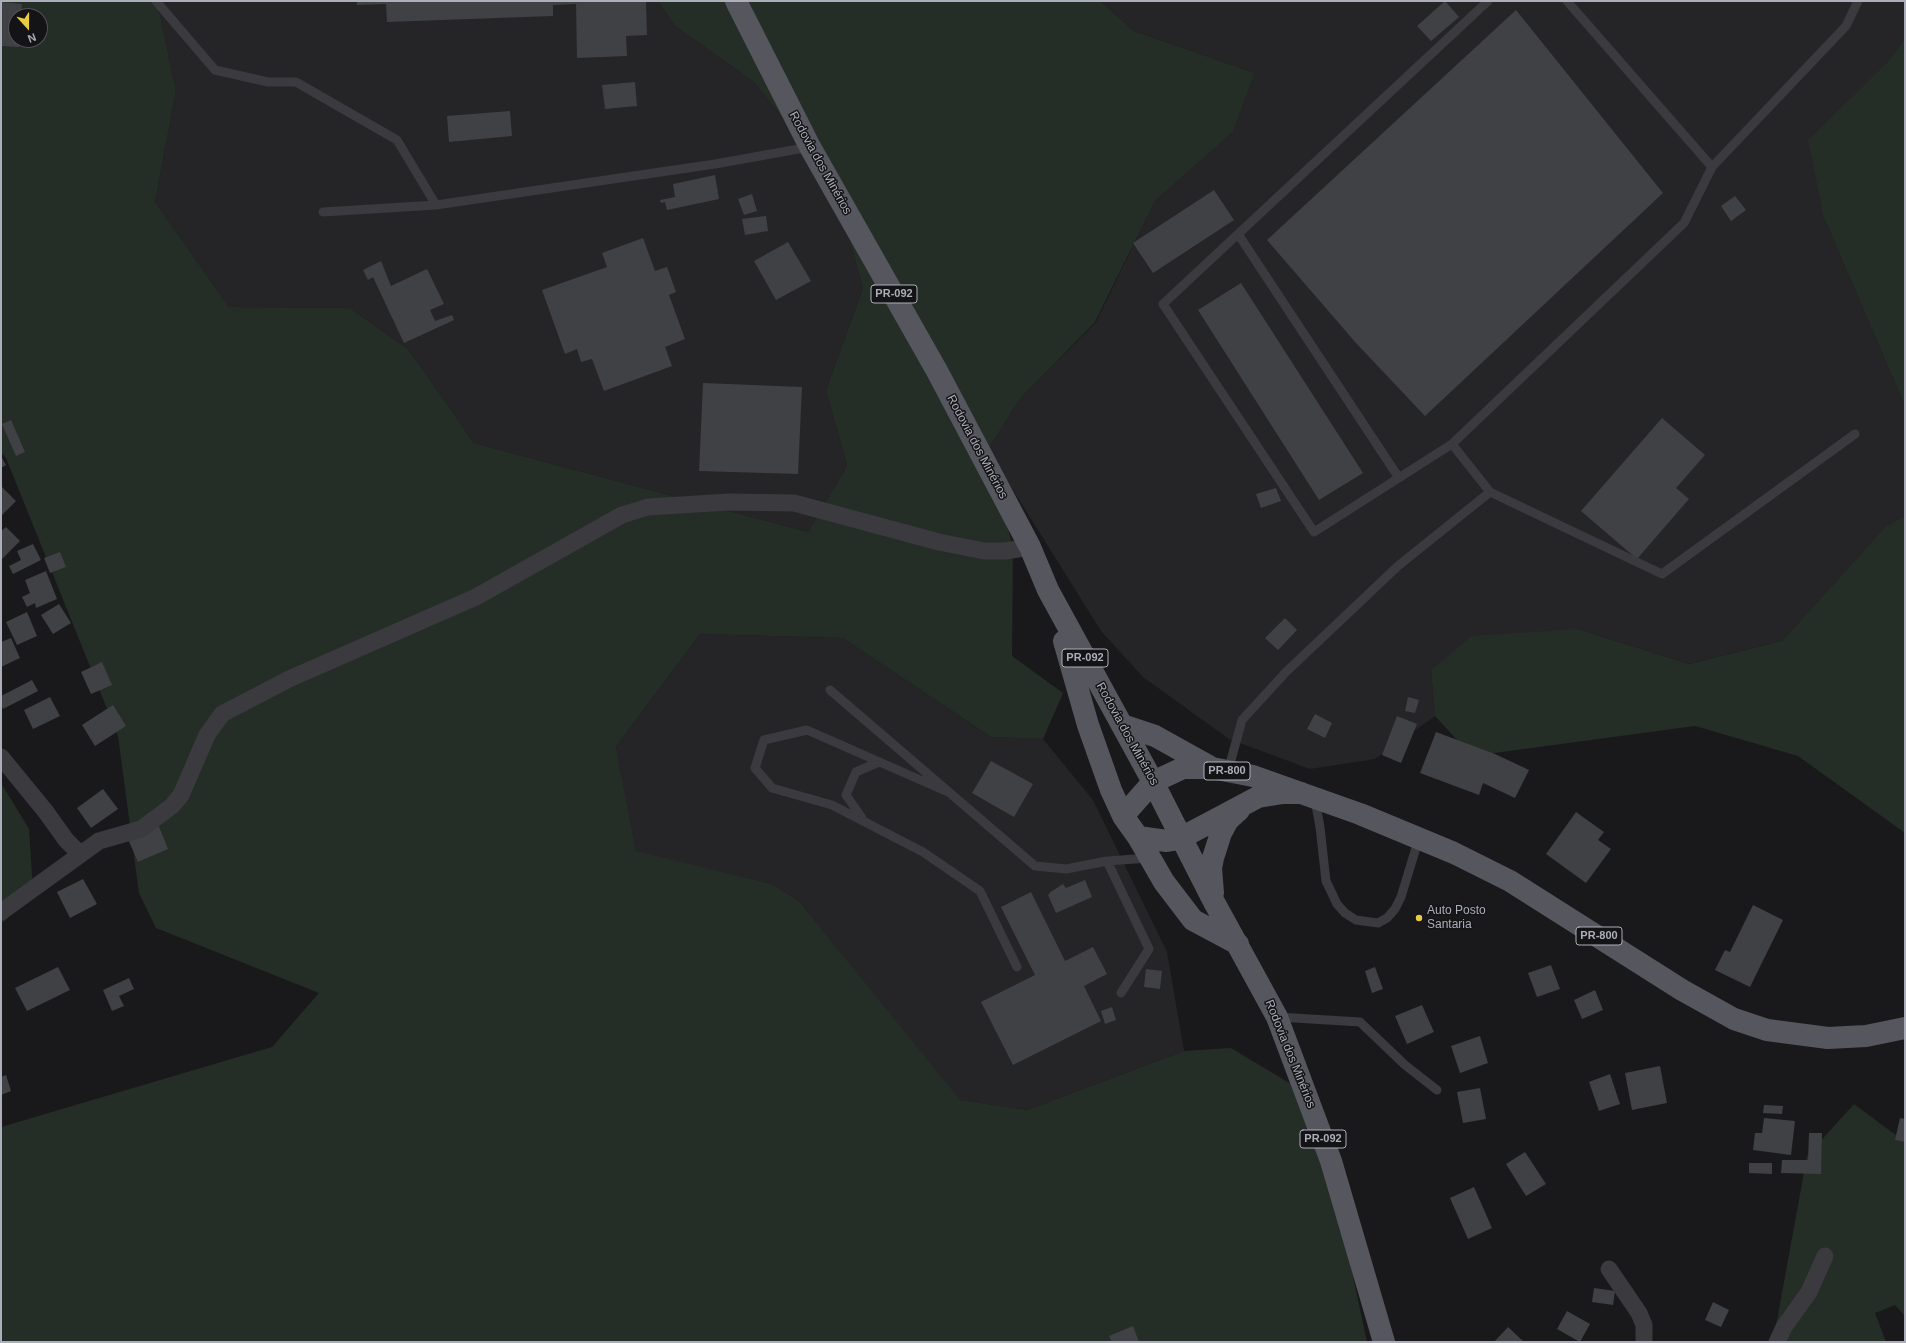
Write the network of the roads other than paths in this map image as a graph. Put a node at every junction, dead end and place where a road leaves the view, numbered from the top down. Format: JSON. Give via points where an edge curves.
{"nodes":[{"id":1,"x":156,"y":1,"type":"edge"},
{"id":2,"x":736,"y":1,"type":"edge"},
{"id":3,"x":1488,"y":1,"type":"edge"},
{"id":4,"x":1858,"y":1,"type":"edge"},
{"id":5,"x":1569,"y":2,"type":"edge"},
{"id":6,"x":810,"y":147,"type":"junction"},
{"id":7,"x":1712,"y":167,"type":"junction"},
{"id":8,"x":436,"y":205,"type":"junction"},
{"id":9,"x":323,"y":212,"type":"dead end"},
{"id":10,"x":1238,"y":234,"type":"junction"},
{"id":11,"x":1855,"y":434,"type":"dead end"},
{"id":12,"x":1452,"y":444,"type":"junction"},
{"id":13,"x":1399,"y":478,"type":"junction"},
{"id":14,"x":1490,"y":492,"type":"junction"},
{"id":15,"x":1030,"y":547,"type":"junction"},
{"id":16,"x":1048,"y":590,"type":"junction"},
{"id":17,"x":830,"y":690,"type":"dead end"},
{"id":18,"x":1122,"y":725,"type":"junction"},
{"id":19,"x":1,"y":757,"type":"edge"},
{"id":20,"x":879,"y":762,"type":"junction"},
{"id":21,"x":1220,"y":769,"type":"junction"},
{"id":22,"x":1153,"y":782,"type":"junction"},
{"id":23,"x":950,"y":793,"type":"junction"},
{"id":24,"x":1308,"y":796,"type":"junction"},
{"id":25,"x":1258,"y":797,"type":"junction"},
{"id":26,"x":1123,"y":816,"type":"junction"},
{"id":27,"x":864,"y":821,"type":"junction"},
{"id":28,"x":1181,"y":836,"type":"junction"},
{"id":29,"x":1138,"y":838,"type":"junction"},
{"id":30,"x":1419,"y":838,"type":"junction"},
{"id":31,"x":80,"y":854,"type":"junction"},
{"id":32,"x":1150,"y":858,"type":"junction"},
{"id":33,"x":1108,"y":861,"type":"junction"},
{"id":34,"x":1214,"y":902,"type":"junction"},
{"id":35,"x":1,"y":912,"type":"edge"},
{"id":36,"x":1238,"y":944,"type":"junction"},
{"id":37,"x":1017,"y":967,"type":"dead end"},
{"id":38,"x":1120,"y":992,"type":"dead end"},
{"id":39,"x":1277,"y":1017,"type":"junction"},
{"id":40,"x":1905,"y":1028,"type":"edge"},
{"id":41,"x":1437,"y":1090,"type":"dead end"},
{"id":42,"x":1825,"y":1256,"type":"dead end"},
{"id":43,"x":1609,"y":1269,"type":"dead end"},
{"id":44,"x":1384,"y":1342,"type":"edge"},
{"id":45,"x":1644,"y":1342,"type":"edge"},
{"id":46,"x":1777,"y":1342,"type":"edge"}],
"edges":[{"from":1,"to":8,"type":"lane","via":[[215,70],[268,82],[296,82],[397,140]]},
{"from":2,"to":6,"type":"main road","name":"Rodovia dos Minérios","number":"PR-092"},
{"from":3,"to":10,"type":"lane"},
{"from":4,"to":7,"type":"lane","via":[[1846,26]]},
{"from":5,"to":7,"type":"lane"},
{"from":6,"to":8,"type":"lane","via":[[708,166]]},
{"from":6,"to":15,"type":"main road","name":"Rodovia dos Minérios","number":"PR-092","via":[[937,371]]},
{"from":7,"to":12,"type":"lane","via":[[1684,223]]},
{"from":8,"to":9,"type":"lane"},
{"from":10,"to":13,"type":"lane"},
{"from":10,"to":13,"type":"lane","via":[[1163,304],[1296,506],[1314,532]]},
{"from":11,"to":14,"type":"lane","via":[[1662,574]]},
{"from":12,"to":13,"type":"lane"},
{"from":12,"to":14,"type":"lane"},
{"from":14,"to":21,"type":"lane","via":[[1398,566],[1286,672],[1242,720]]},
{"from":15,"to":16,"type":"main road","name":"Rodovia dos Minérios","number":"PR-092"},
{"from":15,"to":31,"type":"street","via":[[984,551],[939,542],[794,503],[729,502],[656,507],[622,515],[476,597],[289,679],[222,714],[208,735],[181,795],[172,806],[141,829],[99,841]]},
{"from":16,"to":18,"type":"main road","name":"Rodovia dos Minérios","number":"PR-092"},
{"from":16,"to":26,"type":"main road","via":[[1075,674],[1088,725]]},
{"from":17,"to":23,"type":"lane"},
{"from":18,"to":21,"type":"main road","via":[[1155,736]]},
{"from":18,"to":22,"type":"main road","name":"Rodovia dos Minérios","number":"PR-092"},
{"from":19,"to":31,"type":"street","via":[[66,840]]},
{"from":20,"to":23,"type":"lane"},
{"from":20,"to":27,"type":"lane","via":[[856,772],[846,795]]},
{"from":20,"to":27,"type":"lane","via":[[807,730],[764,740],[755,768],[772,788],[832,805]]},
{"from":21,"to":22,"type":"main road","number":"PR-800","via":[[1183,768]]},
{"from":21,"to":24,"type":"main road","number":"PR-800","via":[[1253,776]]},
{"from":22,"to":26,"type":"main road"},
{"from":22,"to":28,"type":"main road","name":"Rodovia dos Minérios","number":"PR-092"},
{"from":23,"to":33,"type":"lane","via":[[1035,866],[1066,869]]},
{"from":24,"to":25,"type":"main road","number":"PR-800","via":[[1283,793]]},
{"from":24,"to":30,"type":"main road","number":"PR-800"},
{"from":24,"to":30,"type":"lane","via":[[1320,827],[1326,881],[1337,904],[1356,920],[1378,923],[1395,909]]},
{"from":25,"to":28,"type":"main road","number":"PR-800"},
{"from":25,"to":34,"type":"main road","via":[[1228,820],[1221,833],[1211,868]]},
{"from":26,"to":29,"type":"main road"},
{"from":27,"to":37,"type":"lane","via":[[922,852],[980,891]]},
{"from":28,"to":29,"type":"main road","via":[[1167,840]]},
{"from":28,"to":34,"type":"main road","name":"Rodovia dos Minérios","number":"PR-092"},
{"from":29,"to":32,"type":"main road"},
{"from":30,"to":40,"type":"main road","number":"PR-800","via":[[1510,881],[1682,990],[1734,1019],[1767,1030],[1828,1038],[1866,1036]]},
{"from":31,"to":35,"type":"street"},
{"from":32,"to":33,"type":"lane"},
{"from":32,"to":36,"type":"main road","via":[[1164,882],[1193,920]]},
{"from":33,"to":38,"type":"lane","via":[[1150,949]]},
{"from":34,"to":36,"type":"main road","name":"Rodovia dos Minérios","number":"PR-092"},
{"from":36,"to":39,"type":"main road","name":"Rodovia dos Minérios","number":"PR-092"},
{"from":39,"to":41,"type":"lane","via":[[1360,1022],[1405,1065]]},
{"from":39,"to":44,"type":"main road","name":"Rodovia dos Minérios","number":"PR-092","via":[[1331,1161]]},
{"from":42,"to":46,"type":"street","via":[[1810,1292],[1784,1327]]},
{"from":43,"to":45,"type":"street","via":[[1639,1313],[1644,1325]]}]}
